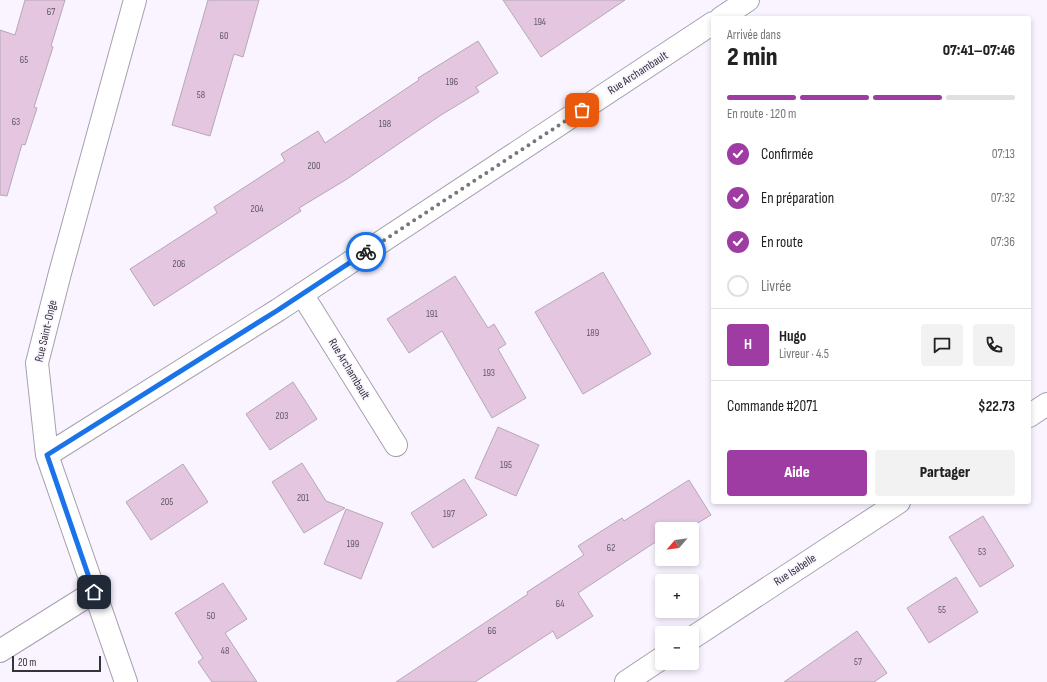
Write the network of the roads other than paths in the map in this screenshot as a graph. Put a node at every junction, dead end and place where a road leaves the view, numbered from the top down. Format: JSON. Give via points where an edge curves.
{"nodes":[{"id":1,"x":135,"y":0,"type":"edge"},
{"id":2,"x":748,"y":0,"type":"edge"},
{"id":3,"x":724,"y":16,"type":"edge"},
{"id":4,"x":711,"y":24,"type":"edge"},
{"id":5,"x":302,"y":294,"type":"junction"},
{"id":6,"x":1047,"y":404,"type":"edge"},
{"id":7,"x":1031,"y":415,"type":"edge"},
{"id":8,"x":396,"y":446,"type":"dead end"},
{"id":9,"x":47,"y":455,"type":"junction"},
{"id":10,"x":896,"y":504,"type":"edge"},
{"id":11,"x":94,"y":592,"type":"junction"},
{"id":12,"x":699,"y":633,"type":"edge"},
{"id":13,"x":0,"y":652,"type":"edge"},
{"id":14,"x":655,"y":663,"type":"edge"},
{"id":15,"x":126,"y":682,"type":"edge"},
{"id":16,"x":626,"y":682,"type":"edge"}],
"edges":[{"from":1,"to":9,"type":"street","name":"Rue Saint-Onge","via":[[38,363]]},
{"from":2,"to":3,"type":"street"},
{"from":4,"to":5,"type":"street","name":"Rue Archambault"},
{"from":5,"to":8,"type":"street","name":"Rue Archambault"},
{"from":5,"to":9,"type":"street","name":"Rue Archambault"},
{"from":6,"to":7,"type":"street"},
{"from":9,"to":11,"type":"street","name":"Rue Saint-Onge"},
{"from":10,"to":12,"type":"street","name":"Rue Isabelle"},
{"from":11,"to":13,"type":"street"},
{"from":11,"to":15,"type":"street","name":"Rue Saint-Onge"},
{"from":14,"to":16,"type":"street"}]}
